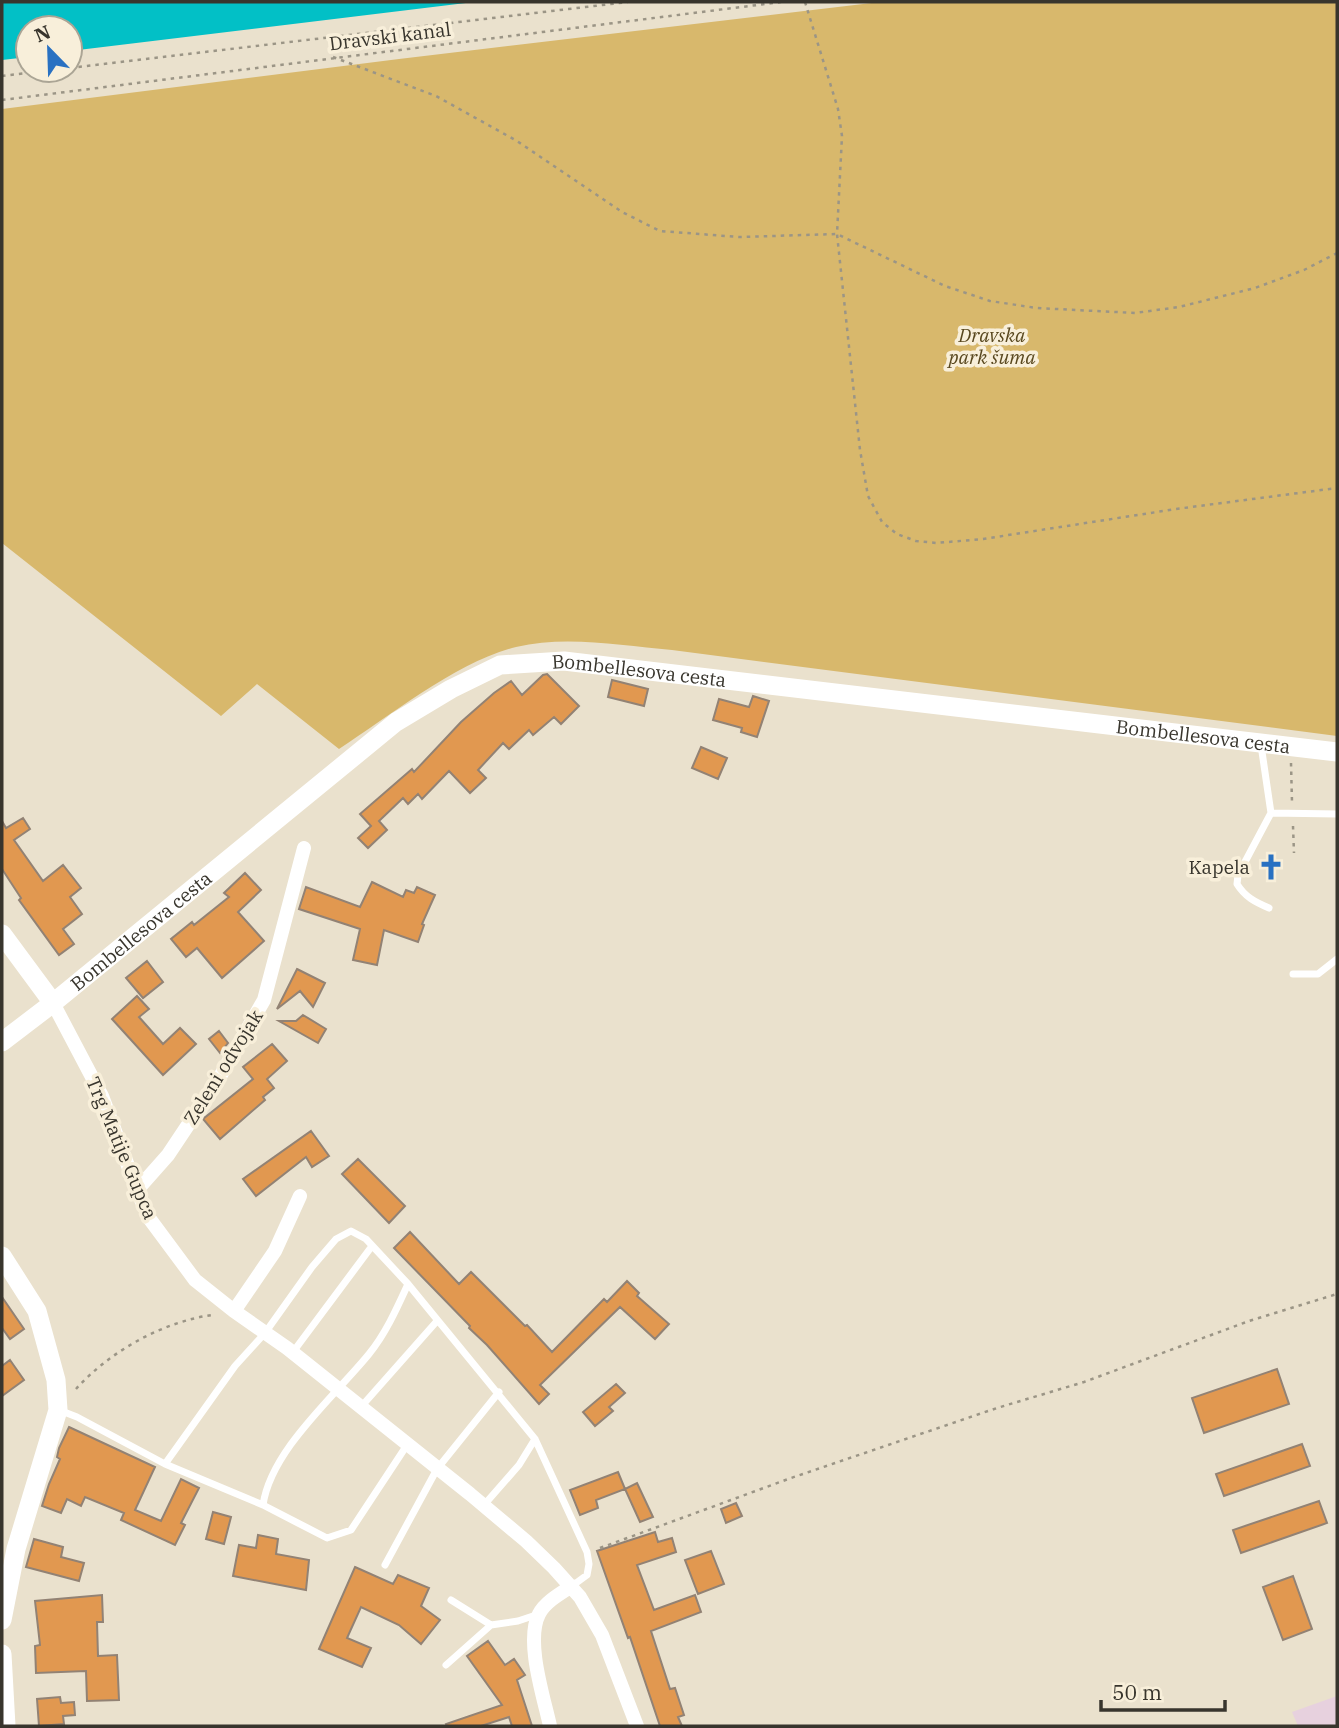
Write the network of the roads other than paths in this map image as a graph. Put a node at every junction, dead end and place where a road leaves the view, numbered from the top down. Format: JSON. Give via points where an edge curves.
{"nodes":[{"id":1,"x":1261,"y":744,"type":"junction"},
{"id":2,"x":1337,"y":752,"type":"edge"},
{"id":3,"x":1271,"y":813,"type":"junction"},
{"id":4,"x":1337,"y":814,"type":"edge"},
{"id":5,"x":304,"y":848,"type":"dead end"},
{"id":6,"x":1269,"y":908,"type":"dead end"},
{"id":7,"x":2,"y":934,"type":"edge"},
{"id":8,"x":1337,"y":959,"type":"edge"},
{"id":9,"x":1293,"y":974,"type":"dead end"},
{"id":10,"x":53,"y":1003,"type":"junction"},
{"id":11,"x":2,"y":1042,"type":"edge"},
{"id":12,"x":136,"y":1190,"type":"junction"},
{"id":13,"x":300,"y":1196,"type":"dead end"},
{"id":14,"x":372,"y":1246,"type":"junction"},
{"id":15,"x":2,"y":1256,"type":"edge"},
{"id":16,"x":408,"y":1284,"type":"junction"},
{"id":17,"x":234,"y":1311,"type":"junction"},
{"id":18,"x":437,"y":1321,"type":"junction"},
{"id":19,"x":265,"y":1333,"type":"junction"},
{"id":20,"x":293,"y":1353,"type":"junction"},
{"id":21,"x":338,"y":1390,"type":"junction"},
{"id":22,"x":499,"y":1392,"type":"junction"},
{"id":23,"x":360,"y":1408,"type":"junction"},
{"id":24,"x":58,"y":1410,"type":"junction"},
{"id":25,"x":535,"y":1439,"type":"junction"},
{"id":26,"x":407,"y":1446,"type":"junction"},
{"id":27,"x":165,"y":1464,"type":"junction"},
{"id":28,"x":438,"y":1469,"type":"junction"},
{"id":29,"x":262,"y":1505,"type":"junction"},
{"id":30,"x":483,"y":1505,"type":"junction"},
{"id":31,"x":385,"y":1565,"type":"dead end"},
{"id":32,"x":572,"y":1586,"type":"junction"},
{"id":33,"x":450,"y":1600,"type":"dead end"},
{"id":34,"x":539,"y":1613,"type":"junction"},
{"id":35,"x":2,"y":1620,"type":"edge"},
{"id":36,"x":491,"y":1625,"type":"junction"},
{"id":37,"x":2,"y":1654,"type":"edge"},
{"id":38,"x":446,"y":1665,"type":"dead end"},
{"id":39,"x":6,"y":1726,"type":"edge"},
{"id":40,"x":550,"y":1726,"type":"edge"},
{"id":41,"x":637,"y":1726,"type":"edge"}],
"edges":[{"from":1,"to":2,"type":"street","name":"Bombellesova cesta"},
{"from":1,"to":3,"type":"lane"},
{"from":1,"to":10,"type":"street","name":"Bombellesova cesta","via":[[564,660],[500,666],[396,722]]},
{"from":3,"to":4,"type":"lane"},
{"from":3,"to":6,"type":"lane","via":[[1237,884],[1253,901]]},
{"from":5,"to":12,"type":"street","name":"Zeleni odvojak","via":[[264,1000],[218,1080],[168,1154]]},
{"from":7,"to":10,"type":"street"},
{"from":8,"to":9,"type":"lane","via":[[1318,974]]},
{"from":10,"to":11,"type":"street","name":"Bombellesova cesta"},
{"from":10,"to":12,"type":"street","name":"Trg Matije Gupca","via":[[102,1096]]},
{"from":12,"to":17,"type":"street","name":"Trg Matije Gupca","via":[[149,1218],[195,1279]]},
{"from":13,"to":17,"type":"street","via":[[275,1251]]},
{"from":14,"to":16,"type":"lane"},
{"from":14,"to":19,"type":"lane","via":[[351,1231],[336,1239]]},
{"from":14,"to":20,"type":"lane"},
{"from":15,"to":24,"type":"street","via":[[37,1311],[56,1380]]},
{"from":16,"to":18,"type":"lane"},
{"from":16,"to":21,"type":"lane","via":[[371,1351]]},
{"from":17,"to":19,"type":"street","name":"Trg Matije Gupca"},
{"from":18,"to":22,"type":"lane"},
{"from":18,"to":23,"type":"lane"},
{"from":19,"to":20,"type":"street","name":"Trg Matije Gupca"},
{"from":19,"to":27,"type":"lane","via":[[234,1366]]},
{"from":20,"to":21,"type":"street","name":"Trg Matije Gupca"},
{"from":21,"to":23,"type":"street","name":"Trg Matije Gupca"},
{"from":21,"to":29,"type":"lane","via":[[281,1456]]},
{"from":22,"to":25,"type":"lane"},
{"from":22,"to":28,"type":"lane"},
{"from":23,"to":26,"type":"street","name":"Trg Matije Gupca"},
{"from":24,"to":27,"type":"lane"},
{"from":24,"to":35,"type":"street","via":[[16,1549]]},
{"from":25,"to":30,"type":"lane","via":[[519,1465]]},
{"from":25,"to":32,"type":"lane","via":[[587,1552],[587,1575]]},
{"from":26,"to":28,"type":"street","name":"Trg Matije Gupca"},
{"from":26,"to":29,"type":"lane","via":[[351,1531],[327,1538]]},
{"from":27,"to":29,"type":"lane"},
{"from":28,"to":30,"type":"street","name":"Trg Matije Gupca"},
{"from":28,"to":31,"type":"lane"},
{"from":30,"to":32,"type":"street","name":"Trg Matije Gupca"},
{"from":32,"to":34,"type":"street"},
{"from":32,"to":41,"type":"street","name":"Trg Matije Gupca","via":[[602,1636]]},
{"from":33,"to":36,"type":"lane"},
{"from":34,"to":36,"type":"lane"},
{"from":34,"to":40,"type":"street","via":[[535,1655]]},
{"from":36,"to":38,"type":"lane"},
{"from":37,"to":39,"type":"street"}]}
